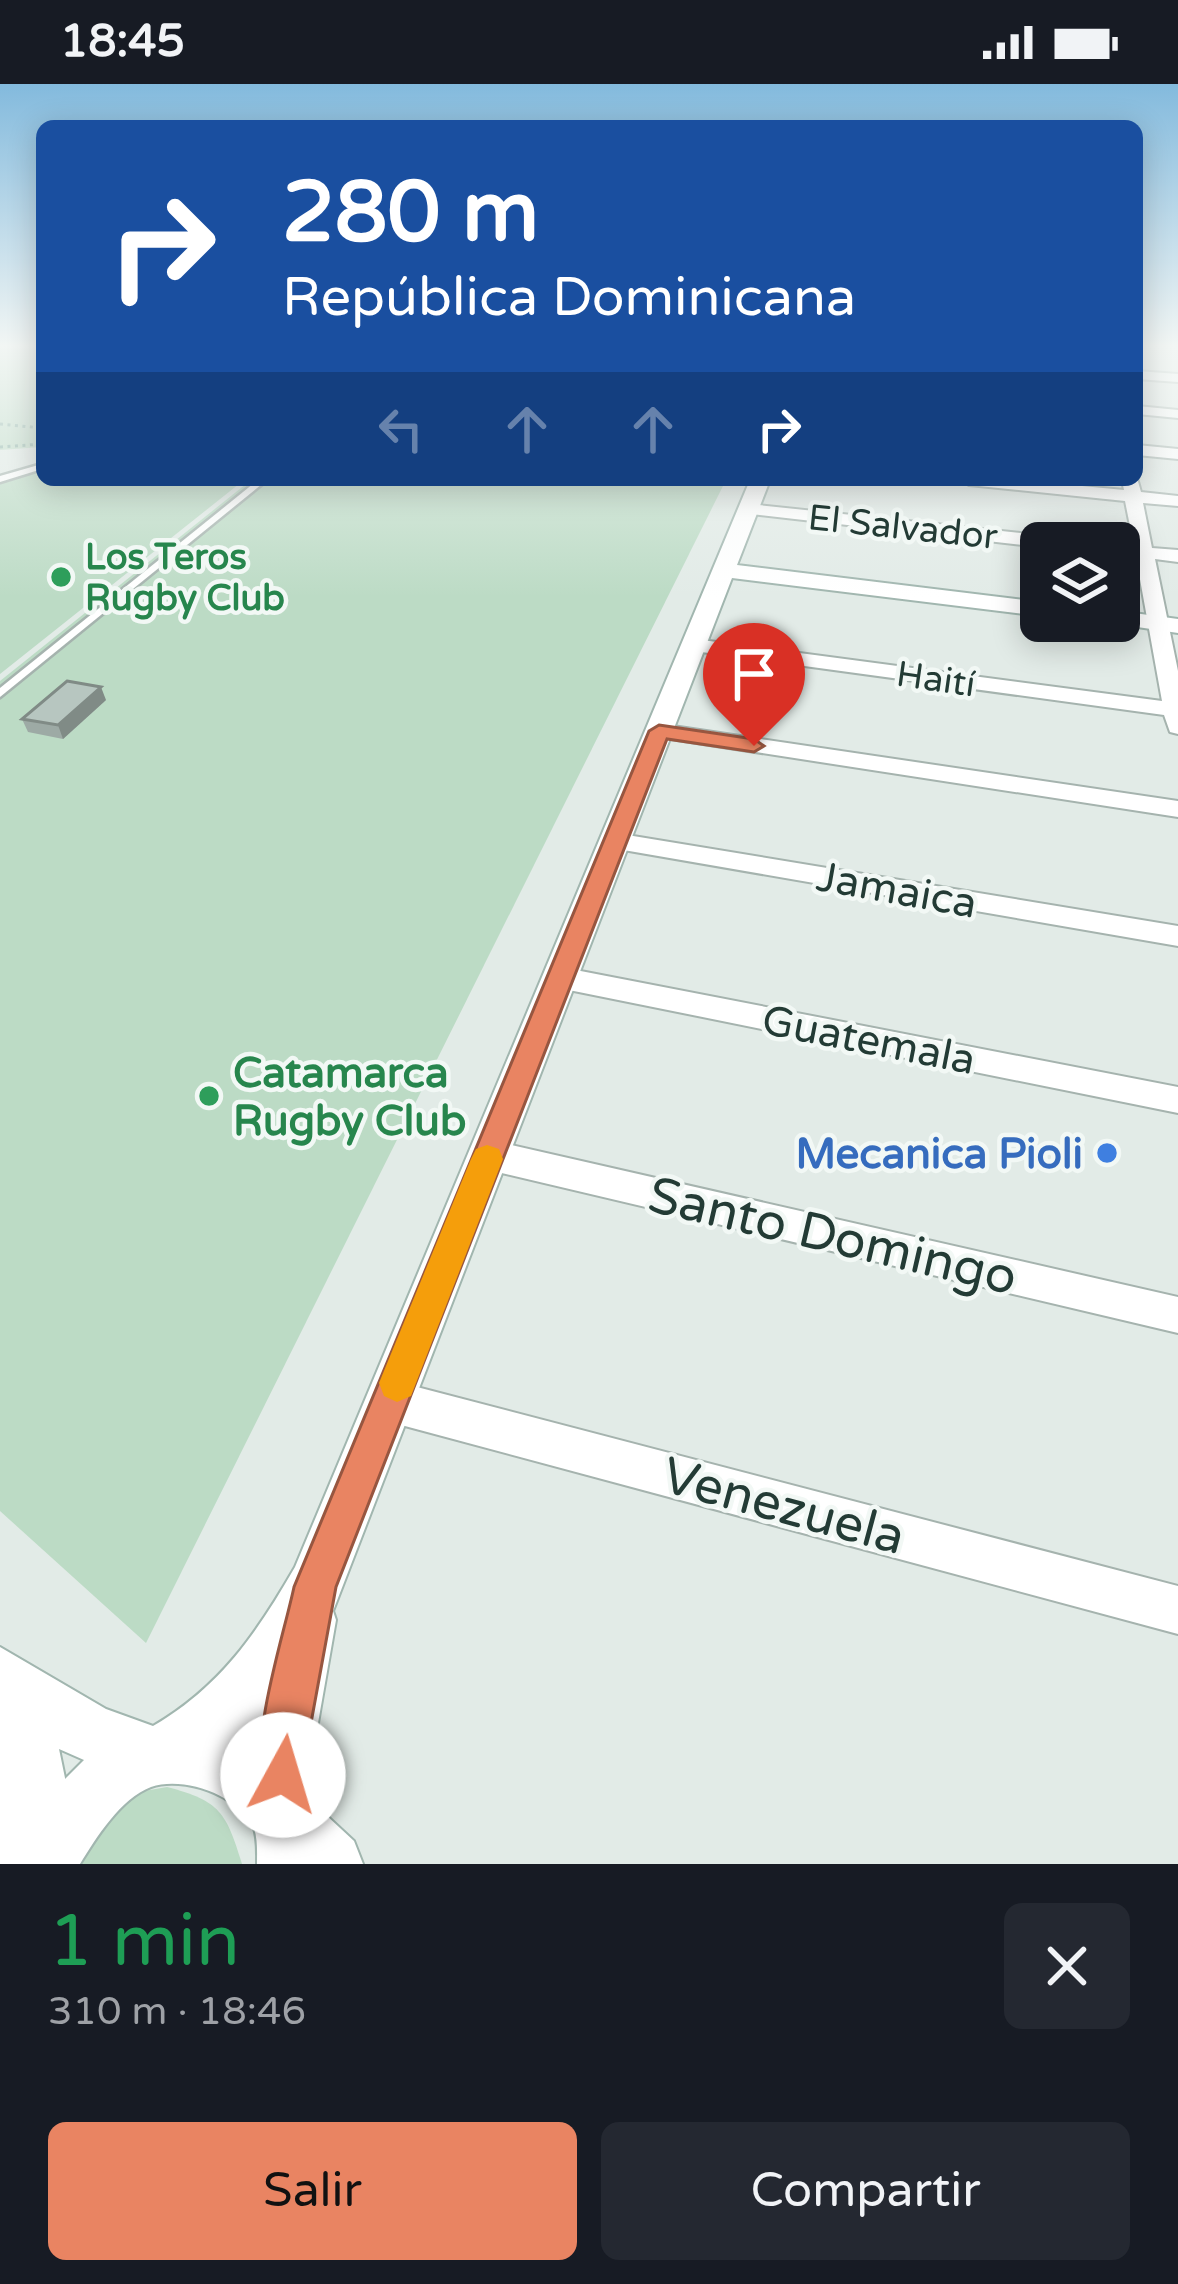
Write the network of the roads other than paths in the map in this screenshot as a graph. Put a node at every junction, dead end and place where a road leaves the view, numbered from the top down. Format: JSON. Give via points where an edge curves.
{"nodes":[{"id":1,"x":1143,"y":451,"type":"edge"},
{"id":2,"x":1178,"y":454,"type":"edge"},
{"id":3,"x":36,"y":468,"type":"edge"},
{"id":4,"x":0,"y":479,"type":"edge"},
{"id":5,"x":256,"y":486,"type":"edge"},
{"id":6,"x":1090,"y":486,"type":"edge"},
{"id":7,"x":1131,"y":488,"type":"edge"},
{"id":8,"x":754,"y":494,"type":"edge"},
{"id":9,"x":1178,"y":502,"type":"edge"},
{"id":10,"x":1020,"y":537,"type":"edge"},
{"id":11,"x":1140,"y":553,"type":"edge"},
{"id":12,"x":1144,"y":553,"type":"junction"},
{"id":13,"x":1178,"y":556,"type":"edge"},
{"id":14,"x":724,"y":570,"type":"junction"},
{"id":15,"x":1020,"y":606,"type":"edge"},
{"id":16,"x":1168,"y":624,"type":"edge"},
{"id":17,"x":694,"y":645,"type":"junction"},
{"id":18,"x":0,"y":694,"type":"edge"},
{"id":19,"x":1177,"y":716,"type":"edge"},
{"id":20,"x":659,"y":731,"type":"junction"},
{"id":21,"x":1178,"y":809,"type":"edge"},
{"id":22,"x":615,"y":841,"type":"junction"},
{"id":23,"x":1178,"y":936,"type":"edge"},
{"id":24,"x":560,"y":978,"type":"junction"},
{"id":25,"x":1178,"y":1100,"type":"edge"},
{"id":26,"x":489,"y":1155,"type":"junction"},
{"id":27,"x":1178,"y":1315,"type":"edge"},
{"id":28,"x":391,"y":1401,"type":"junction"},
{"id":29,"x":315,"y":1587,"type":"junction"},
{"id":30,"x":1178,"y":1610,"type":"edge"},
{"id":31,"x":0,"y":1676,"type":"edge"},
{"id":32,"x":0,"y":1696,"type":"edge"},
{"id":33,"x":157,"y":1755,"type":"junction"},
{"id":34,"x":285,"y":1832,"type":"edge"},
{"id":35,"x":26,"y":1864,"type":"edge"},
{"id":36,"x":44,"y":1864,"type":"edge"},
{"id":37,"x":331,"y":1864,"type":"edge"}],
"edges":[{"from":1,"to":2,"type":"street"},
{"from":3,"to":4,"type":"lane"},
{"from":5,"to":18,"type":"lane"},
{"from":6,"to":7,"type":"street"},
{"from":7,"to":9,"type":"street"},
{"from":7,"to":12,"type":"street"},
{"from":8,"to":10,"type":"street","name":"El Salvador"},
{"from":8,"to":14,"type":"main road"},
{"from":11,"to":12,"type":"street"},
{"from":12,"to":13,"type":"street"},
{"from":12,"to":16,"type":"street"},
{"from":14,"to":15,"type":"main road"},
{"from":14,"to":17,"type":"main road"},
{"from":16,"to":19,"type":"street"},
{"from":17,"to":19,"type":"street","name":"Haití"},
{"from":17,"to":20,"type":"main road"},
{"from":20,"to":21,"type":"street"},
{"from":20,"to":22,"type":"main road"},
{"from":22,"to":23,"type":"street","name":"Jamaica"},
{"from":22,"to":24,"type":"main road"},
{"from":24,"to":25,"type":"street","name":"Guatemala"},
{"from":24,"to":26,"type":"main road"},
{"from":26,"to":27,"type":"street","name":"Santo Domingo"},
{"from":26,"to":28,"type":"main road"},
{"from":28,"to":29,"type":"main road"},
{"from":28,"to":30,"type":"street","name":"Venezuela"},
{"from":29,"to":33,"type":"main road","via":[[246,1697],[225,1718]]},
{"from":29,"to":34,"type":"main road","via":[[288,1723]]},
{"from":31,"to":33,"type":"main road","via":[[86,1730]]},
{"from":32,"to":35,"type":"main road","via":[[28,1740],[34,1778]]},
{"from":33,"to":34,"type":"main road","via":[[250,1780]]},
{"from":33,"to":36,"type":"main road","via":[[130,1764],[81,1805]]},
{"from":34,"to":37,"type":"main road"}]}
